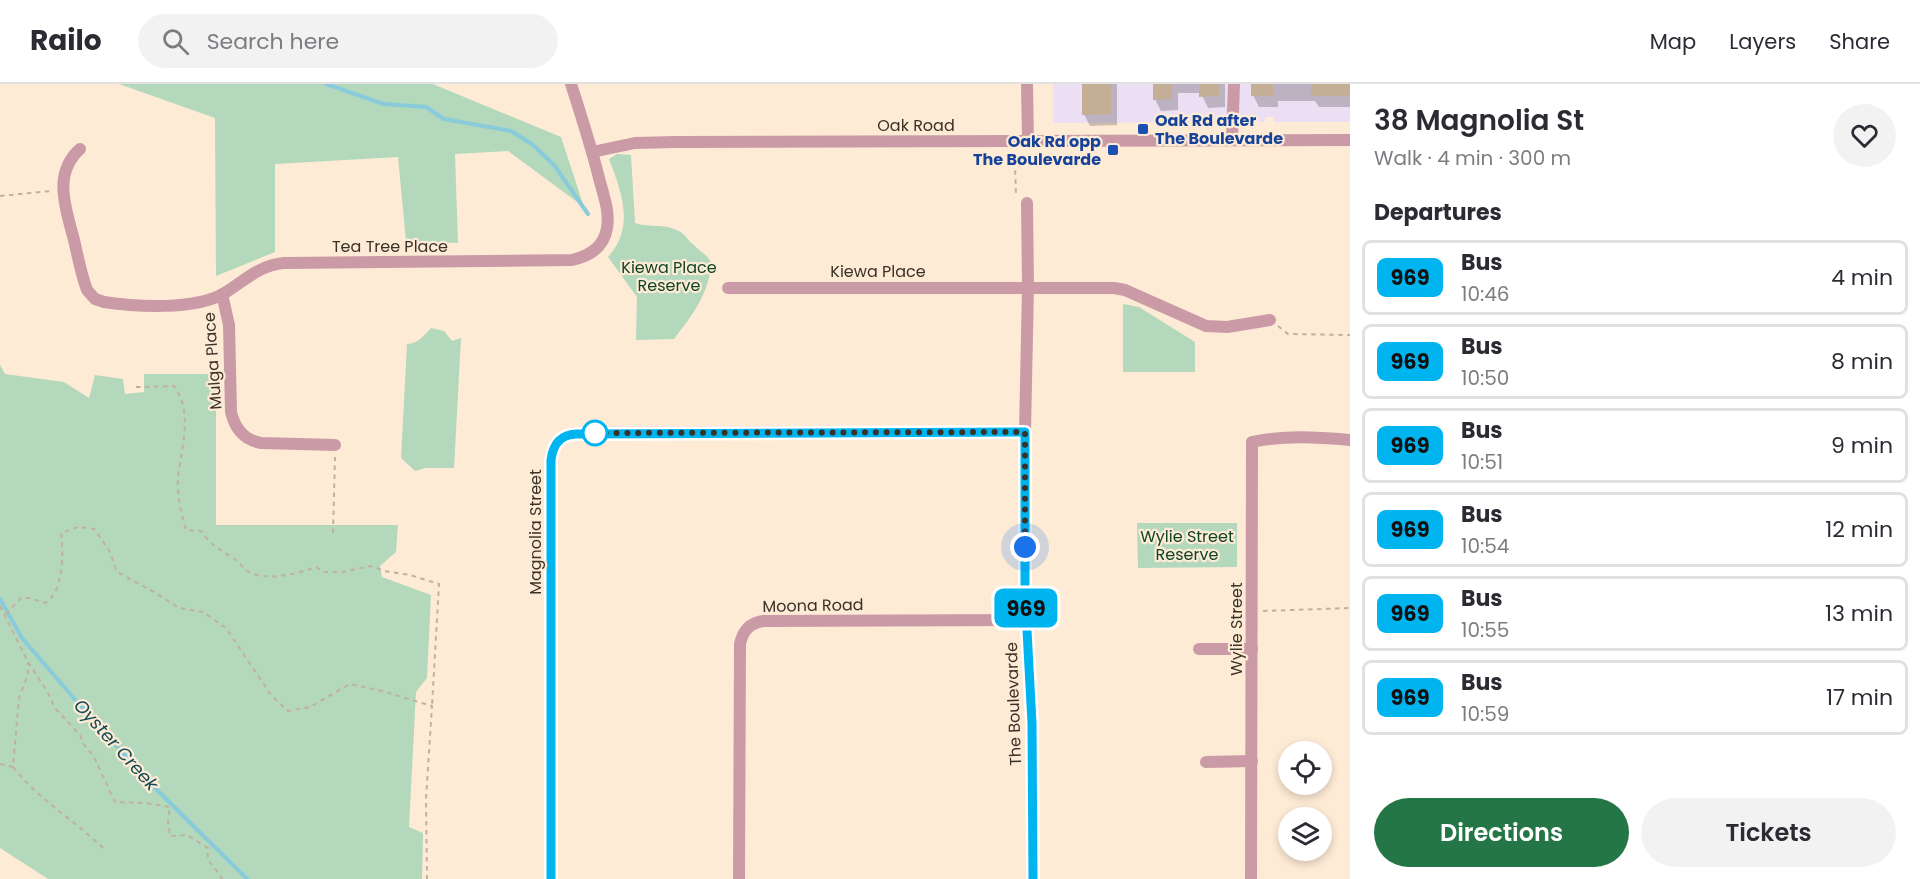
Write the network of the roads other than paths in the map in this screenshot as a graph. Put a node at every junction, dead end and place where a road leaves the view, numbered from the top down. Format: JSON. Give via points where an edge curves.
{"nodes":[{"id":1,"x":572,"y":84,"type":"edge"},
{"id":2,"x":1027,"y":84,"type":"edge"},
{"id":3,"x":1234,"y":84,"type":"edge"},
{"id":4,"x":1232,"y":140,"type":"junction"},
{"id":5,"x":1350,"y":140,"type":"edge"},
{"id":6,"x":1028,"y":141,"type":"junction"},
{"id":7,"x":80,"y":149,"type":"dead end"},
{"id":8,"x":592,"y":152,"type":"junction"},
{"id":9,"x":1027,"y":203,"type":"road end"},
{"id":10,"x":1028,"y":287,"type":"junction"},
{"id":11,"x":728,"y":288,"type":"dead end"},
{"id":12,"x":222,"y":294,"type":"junction"},
{"id":13,"x":1270,"y":320,"type":"road end"},
{"id":14,"x":1025,"y":432,"type":"junction"},
{"id":15,"x":1350,"y":440,"type":"edge"},
{"id":16,"x":335,"y":445,"type":"road end"},
{"id":17,"x":1026,"y":620,"type":"junction"},
{"id":18,"x":1252,"y":649,"type":"junction"},
{"id":19,"x":1199,"y":650,"type":"dead end"},
{"id":20,"x":1252,"y":761,"type":"junction"},
{"id":21,"x":1206,"y":762,"type":"dead end"},
{"id":22,"x":551,"y":879,"type":"edge"},
{"id":23,"x":739,"y":879,"type":"edge"},
{"id":24,"x":1033,"y":879,"type":"edge"},
{"id":25,"x":1251,"y":879,"type":"edge"}],
"edges":[{"from":1,"to":8,"type":"street","name":"Tea Tree Place"},
{"from":2,"to":6,"type":"street"},
{"from":3,"to":4,"type":"street"},
{"from":4,"to":5,"type":"street","name":"Oak Road"},
{"from":4,"to":6,"type":"street","name":"Oak Road"},
{"from":6,"to":8,"type":"street","name":"Oak Road","via":[[645,143]]},
{"from":7,"to":12,"type":"street","name":"Tea Tree Place","via":[[67,164],[62,190],[89,297],[116,304],[185,305]]},
{"from":8,"to":12,"type":"street","name":"Tea Tree Place","via":[[608,219],[603,241],[586,256],[559,261],[277,264],[257,271]]},
{"from":9,"to":10,"type":"street","name":"The Boulevarde"},
{"from":10,"to":11,"type":"street","name":"Kiewa Place"},
{"from":10,"to":13,"type":"street","name":"Kiewa Place","via":[[1125,290],[1197,324],[1214,327]]},
{"from":10,"to":14,"type":"street","name":"The Boulevarde"},
{"from":12,"to":16,"type":"street","name":"Mulga Place","via":[[229,325],[231,412],[241,433],[261,444]]},
{"from":14,"to":17,"type":"street","name":"The Boulevarde"},
{"from":14,"to":22,"type":"street","name":"Magnolia Street","via":[[576,434],[560,439],[551,460]]},
{"from":15,"to":18,"type":"street","name":"Wylie Street","via":[[1288,438],[1252,442]]},
{"from":17,"to":23,"type":"street","name":"Moona Road","via":[[764,621],[751,625],[740,644]]},
{"from":17,"to":24,"type":"street","name":"The Boulevarde","via":[[1032,723]]},
{"from":18,"to":19,"type":"street"},
{"from":18,"to":20,"type":"street","name":"Wylie Street"},
{"from":20,"to":21,"type":"street"},
{"from":20,"to":25,"type":"street","name":"Wylie Street"}]}
